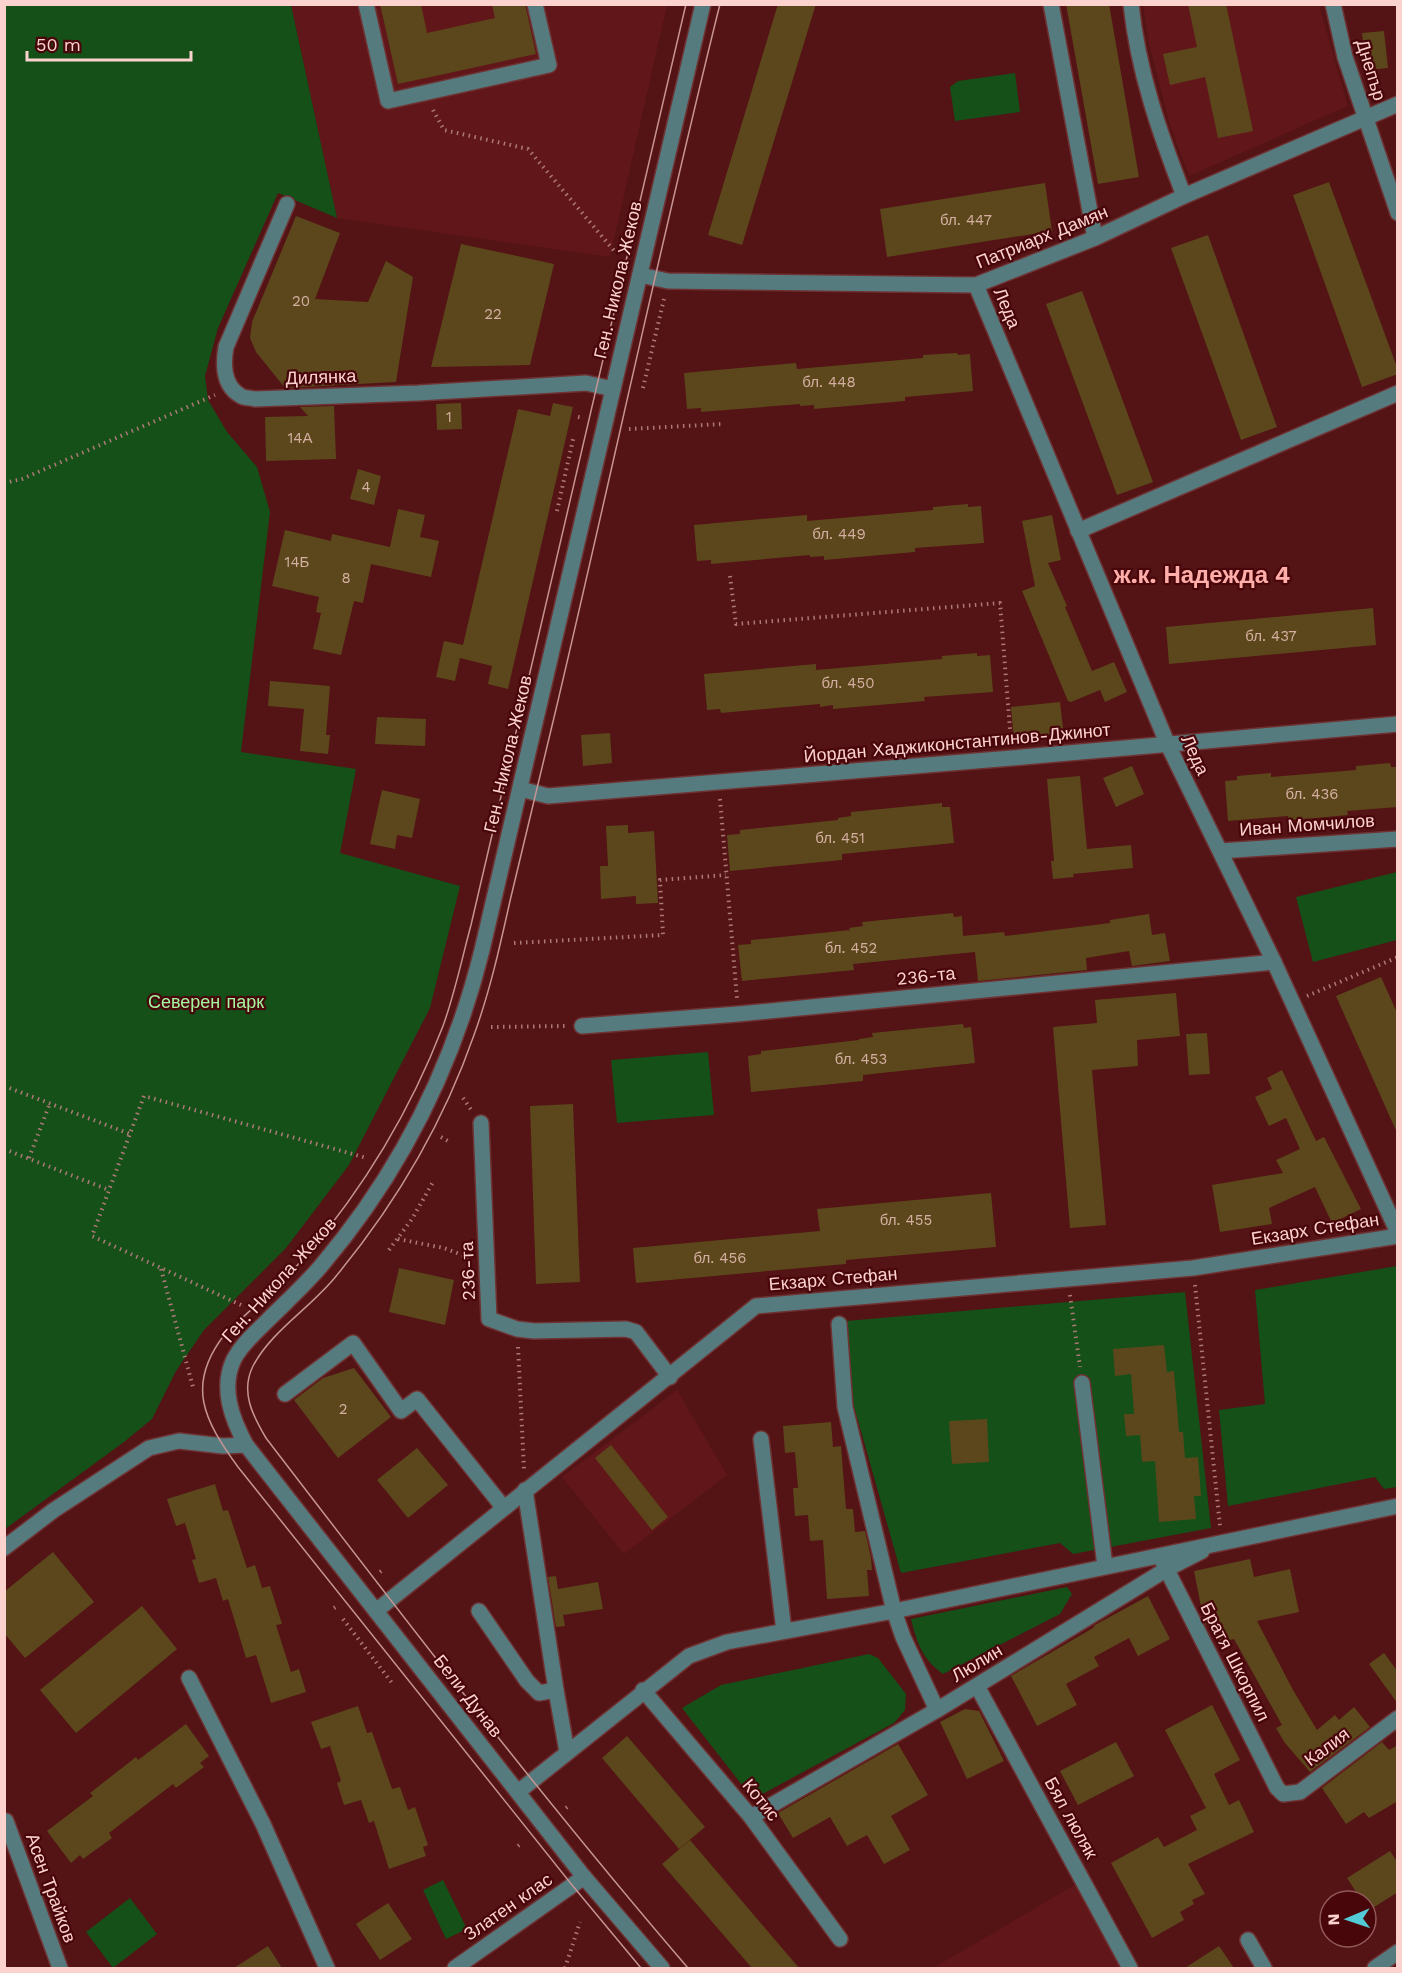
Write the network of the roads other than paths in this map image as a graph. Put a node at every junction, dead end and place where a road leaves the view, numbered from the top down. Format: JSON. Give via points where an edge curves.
{"nodes":[{"id":1,"x":366,"y":4,"type":"edge"},
{"id":2,"x":536,"y":4,"type":"edge"},
{"id":3,"x":703,"y":4,"type":"edge"},
{"id":4,"x":1052,"y":4,"type":"edge"},
{"id":5,"x":1131,"y":4,"type":"edge"},
{"id":6,"x":1333,"y":4,"type":"edge"},
{"id":7,"x":1398,"y":104,"type":"edge"},
{"id":8,"x":1365,"y":119,"type":"junction"},
{"id":9,"x":1184,"y":196,"type":"junction"},
{"id":10,"x":287,"y":204,"type":"dead end"},
{"id":11,"x":1398,"y":213,"type":"edge"},
{"id":12,"x":1095,"y":238,"type":"junction"},
{"id":13,"x":640,"y":275,"type":"junction"},
{"id":14,"x":976,"y":285,"type":"junction"},
{"id":15,"x":613,"y":389,"type":"junction"},
{"id":16,"x":1398,"y":393,"type":"edge"},
{"id":17,"x":1078,"y":531,"type":"junction"},
{"id":18,"x":1398,"y":724,"type":"edge"},
{"id":19,"x":1168,"y":745,"type":"junction"},
{"id":20,"x":520,"y":789,"type":"junction"},
{"id":21,"x":1398,"y":839,"type":"edge"},
{"id":22,"x":1220,"y":851,"type":"junction"},
{"id":23,"x":1274,"y":962,"type":"junction"},
{"id":24,"x":582,"y":1026,"type":"road end"},
{"id":25,"x":481,"y":1124,"type":"dead end"},
{"id":26,"x":1398,"y":1234,"type":"edge"},
{"id":27,"x":838,"y":1324,"type":"dead end"},
{"id":28,"x":670,"y":1377,"type":"junction"},
{"id":29,"x":1082,"y":1383,"type":"road end"},
{"id":30,"x":285,"y":1395,"type":"dead end"},
{"id":31,"x":761,"y":1439,"type":"dead end"},
{"id":32,"x":246,"y":1445,"type":"junction"},
{"id":33,"x":525,"y":1490,"type":"junction"},
{"id":34,"x":1398,"y":1506,"type":"edge"},
{"id":35,"x":503,"y":1507,"type":"junction"},
{"id":36,"x":1221,"y":1541,"type":"junction"},
{"id":37,"x":4,"y":1548,"type":"edge"},
{"id":38,"x":1159,"y":1555,"type":"junction"},
{"id":39,"x":1106,"y":1566,"type":"junction"},
{"id":40,"x":1167,"y":1569,"type":"junction"},
{"id":41,"x":376,"y":1611,"type":"junction"},
{"id":42,"x":479,"y":1611,"type":"dead end"},
{"id":43,"x":894,"y":1611,"type":"junction"},
{"id":44,"x":784,"y":1631,"type":"junction"},
{"id":45,"x":189,"y":1678,"type":"dead end"},
{"id":46,"x":977,"y":1686,"type":"junction"},
{"id":47,"x":556,"y":1690,"type":"junction"},
{"id":48,"x":643,"y":1690,"type":"junction"},
{"id":49,"x":937,"y":1710,"type":"junction"},
{"id":50,"x":1398,"y":1718,"type":"edge"},
{"id":51,"x":567,"y":1752,"type":"junction"},
{"id":52,"x":1277,"y":1788,"type":"joint"},
{"id":53,"x":518,"y":1792,"type":"junction"},
{"id":54,"x":751,"y":1817,"type":"junction"},
{"id":55,"x":6,"y":1821,"type":"edge"},
{"id":56,"x":584,"y":1876,"type":"junction"},
{"id":57,"x":840,"y":1939,"type":"dead end"},
{"id":58,"x":1248,"y":1940,"type":"dead end"},
{"id":59,"x":1398,"y":1952,"type":"edge"},
{"id":60,"x":60,"y":1968,"type":"edge"},
{"id":61,"x":327,"y":1968,"type":"edge"},
{"id":62,"x":455,"y":1968,"type":"edge"},
{"id":63,"x":662,"y":1968,"type":"edge"},
{"id":64,"x":1130,"y":1968,"type":"edge"},
{"id":65,"x":1264,"y":1968,"type":"edge"},
{"id":66,"x":1375,"y":1968,"type":"edge"}],
"edges":[{"from":1,"to":2,"type":"street","via":[[388,101],[549,65]]},
{"from":3,"to":13,"type":"street","name":"Ген. Никола Жеков"},
{"from":4,"to":12,"type":"street"},
{"from":5,"to":9,"type":"street","via":[[1157,128]]},
{"from":6,"to":8,"type":"street","name":"Днепър"},
{"from":7,"to":8,"type":"street","name":"Патриарх Дамян"},
{"from":8,"to":9,"type":"street","name":"Патриарх Дамян"},
{"from":8,"to":11,"type":"street","name":"Днепър"},
{"from":9,"to":12,"type":"street","name":"Патриарх Дамян"},
{"from":10,"to":15,"type":"street","name":"Дилянка","via":[[226,347],[223,363],[231,386],[241,396],[255,399],[417,393],[586,383]]},
{"from":12,"to":14,"type":"street","name":"Патриарх Дамян"},
{"from":13,"to":14,"type":"street","name":"Патриарх Дамян","via":[[668,281]]},
{"from":13,"to":15,"type":"street","name":"Ген. Никола Жеков"},
{"from":14,"to":17,"type":"street","name":"Леда"},
{"from":15,"to":20,"type":"street","name":"Ген. Никола Жеков"},
{"from":16,"to":17,"type":"street"},
{"from":17,"to":19,"type":"street","name":"Леда"},
{"from":18,"to":19,"type":"street","name":"Йордан Хаджиконстантинов-Джинот"},
{"from":19,"to":20,"type":"street","name":"Йордан Хаджиконстантинов-Джинот","via":[[548,796]]},
{"from":19,"to":22,"type":"street","name":"Леда"},
{"from":20,"to":32,"type":"street","name":"Ген. Никола Жеков","via":[[472,988],[443,1071],[417,1126],[351,1229],[320,1268],[247,1340],[234,1360],[228,1395],[235,1425]]},
{"from":21,"to":22,"type":"street","name":"Иван Момчилов"},
{"from":22,"to":23,"type":"street","name":"Леда"},
{"from":23,"to":24,"type":"street","name":"236-та"},
{"from":23,"to":26,"type":"street","name":"Леда"},
{"from":25,"to":28,"type":"street","name":"236-та","via":[[489,1319],[534,1331],[636,1332]]},
{"from":26,"to":28,"type":"street","name":"Екзарх Стефан","via":[[1193,1268],[756,1305]]},
{"from":27,"to":43,"type":"street","via":[[845,1407]]},
{"from":28,"to":33,"type":"street","name":"Екзарх Стефан"},
{"from":29,"to":39,"type":"street"},
{"from":30,"to":35,"type":"street","via":[[353,1343],[401,1411],[417,1399]]},
{"from":31,"to":44,"type":"street"},
{"from":32,"to":37,"type":"street","via":[[179,1441],[149,1448]]},
{"from":32,"to":41,"type":"street","name":"Бели Дунав"},
{"from":33,"to":35,"type":"street","name":"Екзарх Стефан"},
{"from":33,"to":47,"type":"street"},
{"from":34,"to":36,"type":"street"},
{"from":35,"to":41,"type":"street","name":"Екзарх Стефан"},
{"from":36,"to":38,"type":"street"},
{"from":36,"to":40,"type":"street","name":"Люлин"},
{"from":38,"to":39,"type":"street"},
{"from":38,"to":40,"type":"street","name":"Братя Шкорпил"},
{"from":39,"to":43,"type":"street"},
{"from":40,"to":46,"type":"street","name":"Люлин"},
{"from":40,"to":52,"type":"street","name":"Братя Шкорпил"},
{"from":41,"to":53,"type":"street","name":"Бели Дунав"},
{"from":42,"to":47,"type":"street","via":[[527,1681],[539,1693]]},
{"from":43,"to":44,"type":"street"},
{"from":43,"to":49,"type":"street"},
{"from":44,"to":48,"type":"street","via":[[727,1642],[688,1656]]},
{"from":45,"to":61,"type":"street","via":[[263,1824]]},
{"from":46,"to":49,"type":"street","name":"Люлин"},
{"from":46,"to":64,"type":"street","name":"Бял люляк"},
{"from":47,"to":51,"type":"street"},
{"from":48,"to":51,"type":"street"},
{"from":48,"to":54,"type":"street","name":"Котис"},
{"from":49,"to":54,"type":"street","name":"Люлин"},
{"from":50,"to":52,"type":"street","name":"Калия","via":[[1300,1792],[1283,1794]]},
{"from":51,"to":53,"type":"street"},
{"from":53,"to":56,"type":"street","name":"Бели Дунав"},
{"from":54,"to":57,"type":"street","name":"Котис"},
{"from":55,"to":60,"type":"street","name":"Асен Трайков"},
{"from":56,"to":62,"type":"street","name":"Златен клас"},
{"from":56,"to":63,"type":"street","name":"Бели Дунав"},
{"from":58,"to":65,"type":"street"},
{"from":59,"to":66,"type":"street"}]}
